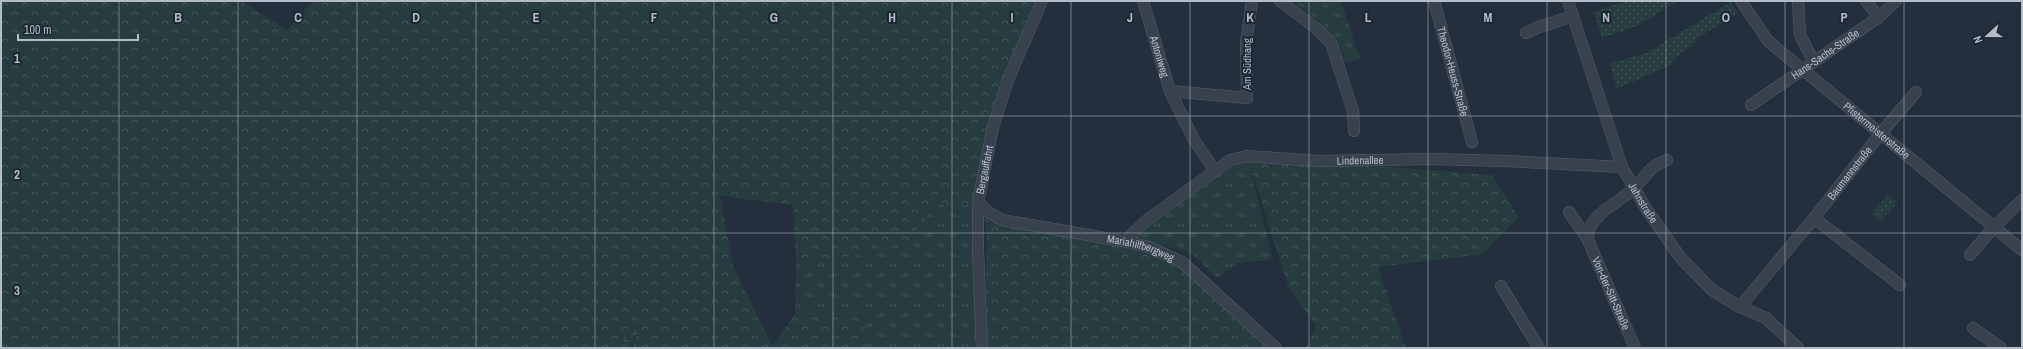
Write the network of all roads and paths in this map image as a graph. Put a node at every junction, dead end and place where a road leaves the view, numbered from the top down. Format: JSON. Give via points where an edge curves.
{"nodes":[{"id":1,"x":1042,"y":1,"type":"edge"},
{"id":2,"x":1143,"y":1,"type":"edge"},
{"id":3,"x":1252,"y":1,"type":"edge"},
{"id":4,"x":1280,"y":1,"type":"edge"},
{"id":5,"x":1434,"y":1,"type":"edge"},
{"id":6,"x":1568,"y":1,"type":"edge"},
{"id":7,"x":1741,"y":1,"type":"edge"},
{"id":8,"x":1798,"y":1,"type":"edge"},
{"id":9,"x":1866,"y":1,"type":"edge"},
{"id":10,"x":1896,"y":1,"type":"edge"},
{"id":11,"x":1573,"y":16,"type":"junction"},
{"id":12,"x":1878,"y":17,"type":"junction"},
{"id":13,"x":1526,"y":33,"type":"dead end"},
{"id":14,"x":1814,"y":62,"type":"junction"},
{"id":15,"x":1802,"y":70,"type":"junction"},
{"id":16,"x":1170,"y":91,"type":"junction"},
{"id":17,"x":1916,"y":92,"type":"dead end"},
{"id":18,"x":1751,"y":105,"type":"dead end"},
{"id":19,"x":1354,"y":131,"type":"dead end"},
{"id":20,"x":1881,"y":132,"type":"junction"},
{"id":21,"x":1472,"y":142,"type":"dead end"},
{"id":22,"x":1666,"y":160,"type":"dead end"},
{"id":23,"x":1622,"y":168,"type":"junction"},
{"id":24,"x":1215,"y":171,"type":"junction"},
{"id":25,"x":1634,"y":189,"type":"junction"},
{"id":26,"x":2022,"y":200,"type":"edge"},
{"id":27,"x":978,"y":202,"type":"junction"},
{"id":28,"x":1569,"y":212,"type":"dead end"},
{"id":29,"x":1814,"y":218,"type":"junction"},
{"id":30,"x":1994,"y":227,"type":"junction"},
{"id":31,"x":1587,"y":238,"type":"junction"},
{"id":32,"x":1128,"y":242,"type":"junction"},
{"id":33,"x":2022,"y":250,"type":"edge"},
{"id":34,"x":1970,"y":255,"type":"dead end"},
{"id":35,"x":1900,"y":285,"type":"dead end"},
{"id":36,"x":1501,"y":286,"type":"dead end"},
{"id":37,"x":1740,"y":307,"type":"junction"},
{"id":38,"x":1973,"y":328,"type":"dead end"},
{"id":39,"x":1795,"y":347,"type":"edge"},
{"id":40,"x":982,"y":348,"type":"edge"},
{"id":41,"x":1276,"y":348,"type":"edge"},
{"id":42,"x":1539,"y":348,"type":"edge"},
{"id":43,"x":1635,"y":348,"type":"edge"},
{"id":44,"x":2001,"y":348,"type":"edge"}],
"edges":[{"from":1,"to":27,"type":"street","name":"Bergauffahrt","via":[[1008,80],[993,127]]},
{"from":2,"to":16,"type":"street","name":"Antoniweg"},
{"from":3,"to":16,"type":"street","name":"Am Südhang","via":[[1246,43],[1247,98]]},
{"from":4,"to":19,"type":"street","via":[[1316,28],[1331,44],[1353,111]]},
{"from":5,"to":21,"type":"street","name":"Theodor-Heuss-Straße"},
{"from":6,"to":11,"type":"street","name":"Jahnstraße"},
{"from":7,"to":15,"type":"street","name":"Pfistermeisterstraße","via":[[1768,41]]},
{"from":8,"to":14,"type":"street","via":[[1800,35]]},
{"from":9,"to":12,"type":"street"},
{"from":10,"to":12,"type":"street","name":"Hans-Sachs-Straße"},
{"from":11,"to":13,"type":"street"},
{"from":11,"to":23,"type":"street","name":"Jahnstraße"},
{"from":12,"to":14,"type":"street","name":"Hans-Sachs-Straße"},
{"from":14,"to":15,"type":"street","name":"Hans-Sachs-Straße"},
{"from":15,"to":18,"type":"street","name":"Hans-Sachs-Straße"},
{"from":15,"to":20,"type":"street","name":"Pfistermeisterstraße"},
{"from":16,"to":24,"type":"street","name":"Antoniweg","via":[[1194,140]]},
{"from":17,"to":20,"type":"street","name":"Baumannstraße"},
{"from":20,"to":29,"type":"street","name":"Baumannstraße"},
{"from":20,"to":30,"type":"street","name":"Pfistermeisterstraße"},
{"from":22,"to":25,"type":"street","via":[[1655,164]]},
{"from":23,"to":24,"type":"street","name":"Lindenallee","via":[[1505,161],[1318,161],[1247,156],[1230,160]]},
{"from":23,"to":25,"type":"street","name":"Jahnstraße"},
{"from":24,"to":32,"type":"street","name":"Lindenallee","via":[[1147,220],[1129,237]]},
{"from":25,"to":31,"type":"street","via":[[1603,210],[1588,229]]},
{"from":25,"to":37,"type":"street","name":"Jahnstraße","via":[[1680,258],[1712,290]]},
{"from":26,"to":30,"type":"street"},
{"from":27,"to":32,"type":"street","name":"Mariahilfbergweg","via":[[1002,220]]},
{"from":27,"to":40,"type":"street","name":"Bergauffahrt"},
{"from":28,"to":31,"type":"street","name":"Von-der-Sitt-Straße"},
{"from":29,"to":35,"type":"street"},
{"from":29,"to":37,"type":"street","name":"Baumannstraße"},
{"from":30,"to":33,"type":"street","name":"Pfistermeisterstraße"},
{"from":30,"to":34,"type":"street"},
{"from":31,"to":43,"type":"street","name":"Von-der-Sitt-Straße"},
{"from":32,"to":41,"type":"street","name":"Mariahilfbergweg","via":[[1149,247],[1182,262]]},
{"from":36,"to":42,"type":"street"},
{"from":37,"to":39,"type":"street","name":"Jahnstraße","via":[[1766,318]]},
{"from":38,"to":44,"type":"street"}]}
